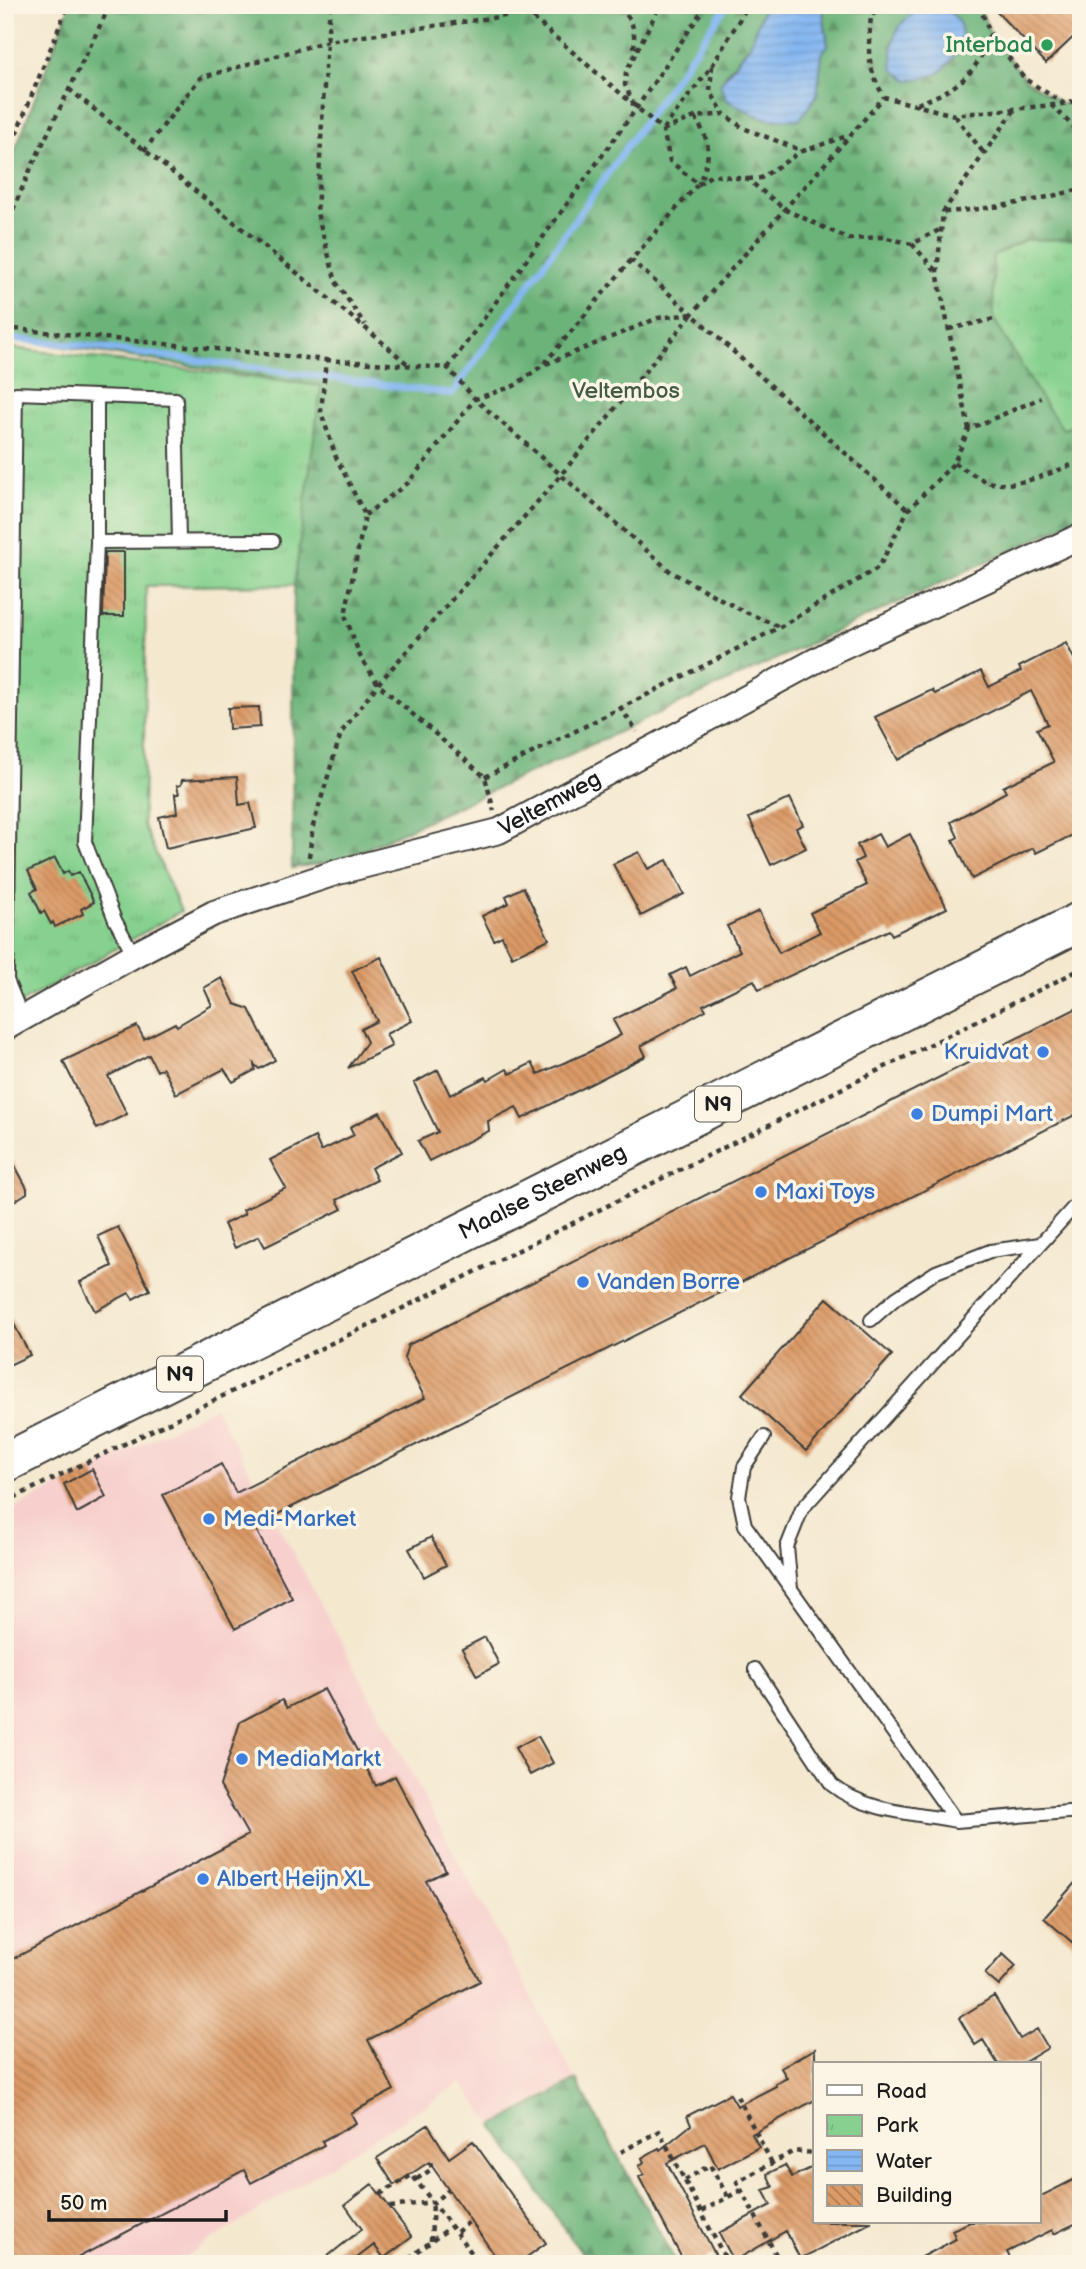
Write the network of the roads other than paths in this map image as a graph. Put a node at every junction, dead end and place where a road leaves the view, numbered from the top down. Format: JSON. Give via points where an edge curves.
{"nodes":[{"id":1,"x":97,"y":396,"type":"junction"},
{"id":2,"x":1081,"y":536,"type":"edge"},
{"id":3,"x":179,"y":541,"type":"junction"},
{"id":4,"x":273,"y":541,"type":"dead end"},
{"id":5,"x":97,"y":542,"type":"junction"},
{"id":6,"x":1081,"y":922,"type":"edge"},
{"id":7,"x":134,"y":955,"type":"junction"},
{"id":8,"x":14,"y":1024,"type":"edge"},
{"id":9,"x":1081,"y":1199,"type":"edge"},
{"id":10,"x":1040,"y":1244,"type":"junction"},
{"id":11,"x":871,"y":1320,"type":"dead end"},
{"id":12,"x":764,"y":1437,"type":"dead end"},
{"id":13,"x":5,"y":1463,"type":"edge"},
{"id":14,"x":791,"y":1589,"type":"junction"},
{"id":15,"x":755,"y":1669,"type":"dead end"},
{"id":16,"x":1081,"y":1811,"type":"edge"},
{"id":17,"x":956,"y":1821,"type":"junction"}],
"edges":[{"from":1,"to":3,"type":"lane","via":[[176,399]]},
{"from":1,"to":5,"type":"lane"},
{"from":1,"to":8,"type":"lane","via":[[16,393],[7,980]]},
{"from":2,"to":7,"type":"street","name":"Veltemweg","via":[[839,648],[499,831],[338,872],[214,913]]},
{"from":3,"to":4,"type":"lane"},
{"from":3,"to":5,"type":"lane"},
{"from":5,"to":7,"type":"lane","via":[[85,842],[115,920]]},
{"from":6,"to":13,"type":"main road","name":"Maalse Steenweg","number":"N9"},
{"from":7,"to":8,"type":"street","name":"Veltemweg"},
{"from":9,"to":10,"type":"lane"},
{"from":10,"to":11,"type":"lane","via":[[990,1251],[936,1272]]},
{"from":10,"to":14,"type":"lane","via":[[802,1509],[787,1547]]},
{"from":12,"to":14,"type":"lane","via":[[744,1466],[739,1497],[745,1525]]},
{"from":14,"to":17,"type":"lane"},
{"from":15,"to":17,"type":"lane","via":[[832,1785],[847,1797]]},
{"from":16,"to":17,"type":"lane"}]}
